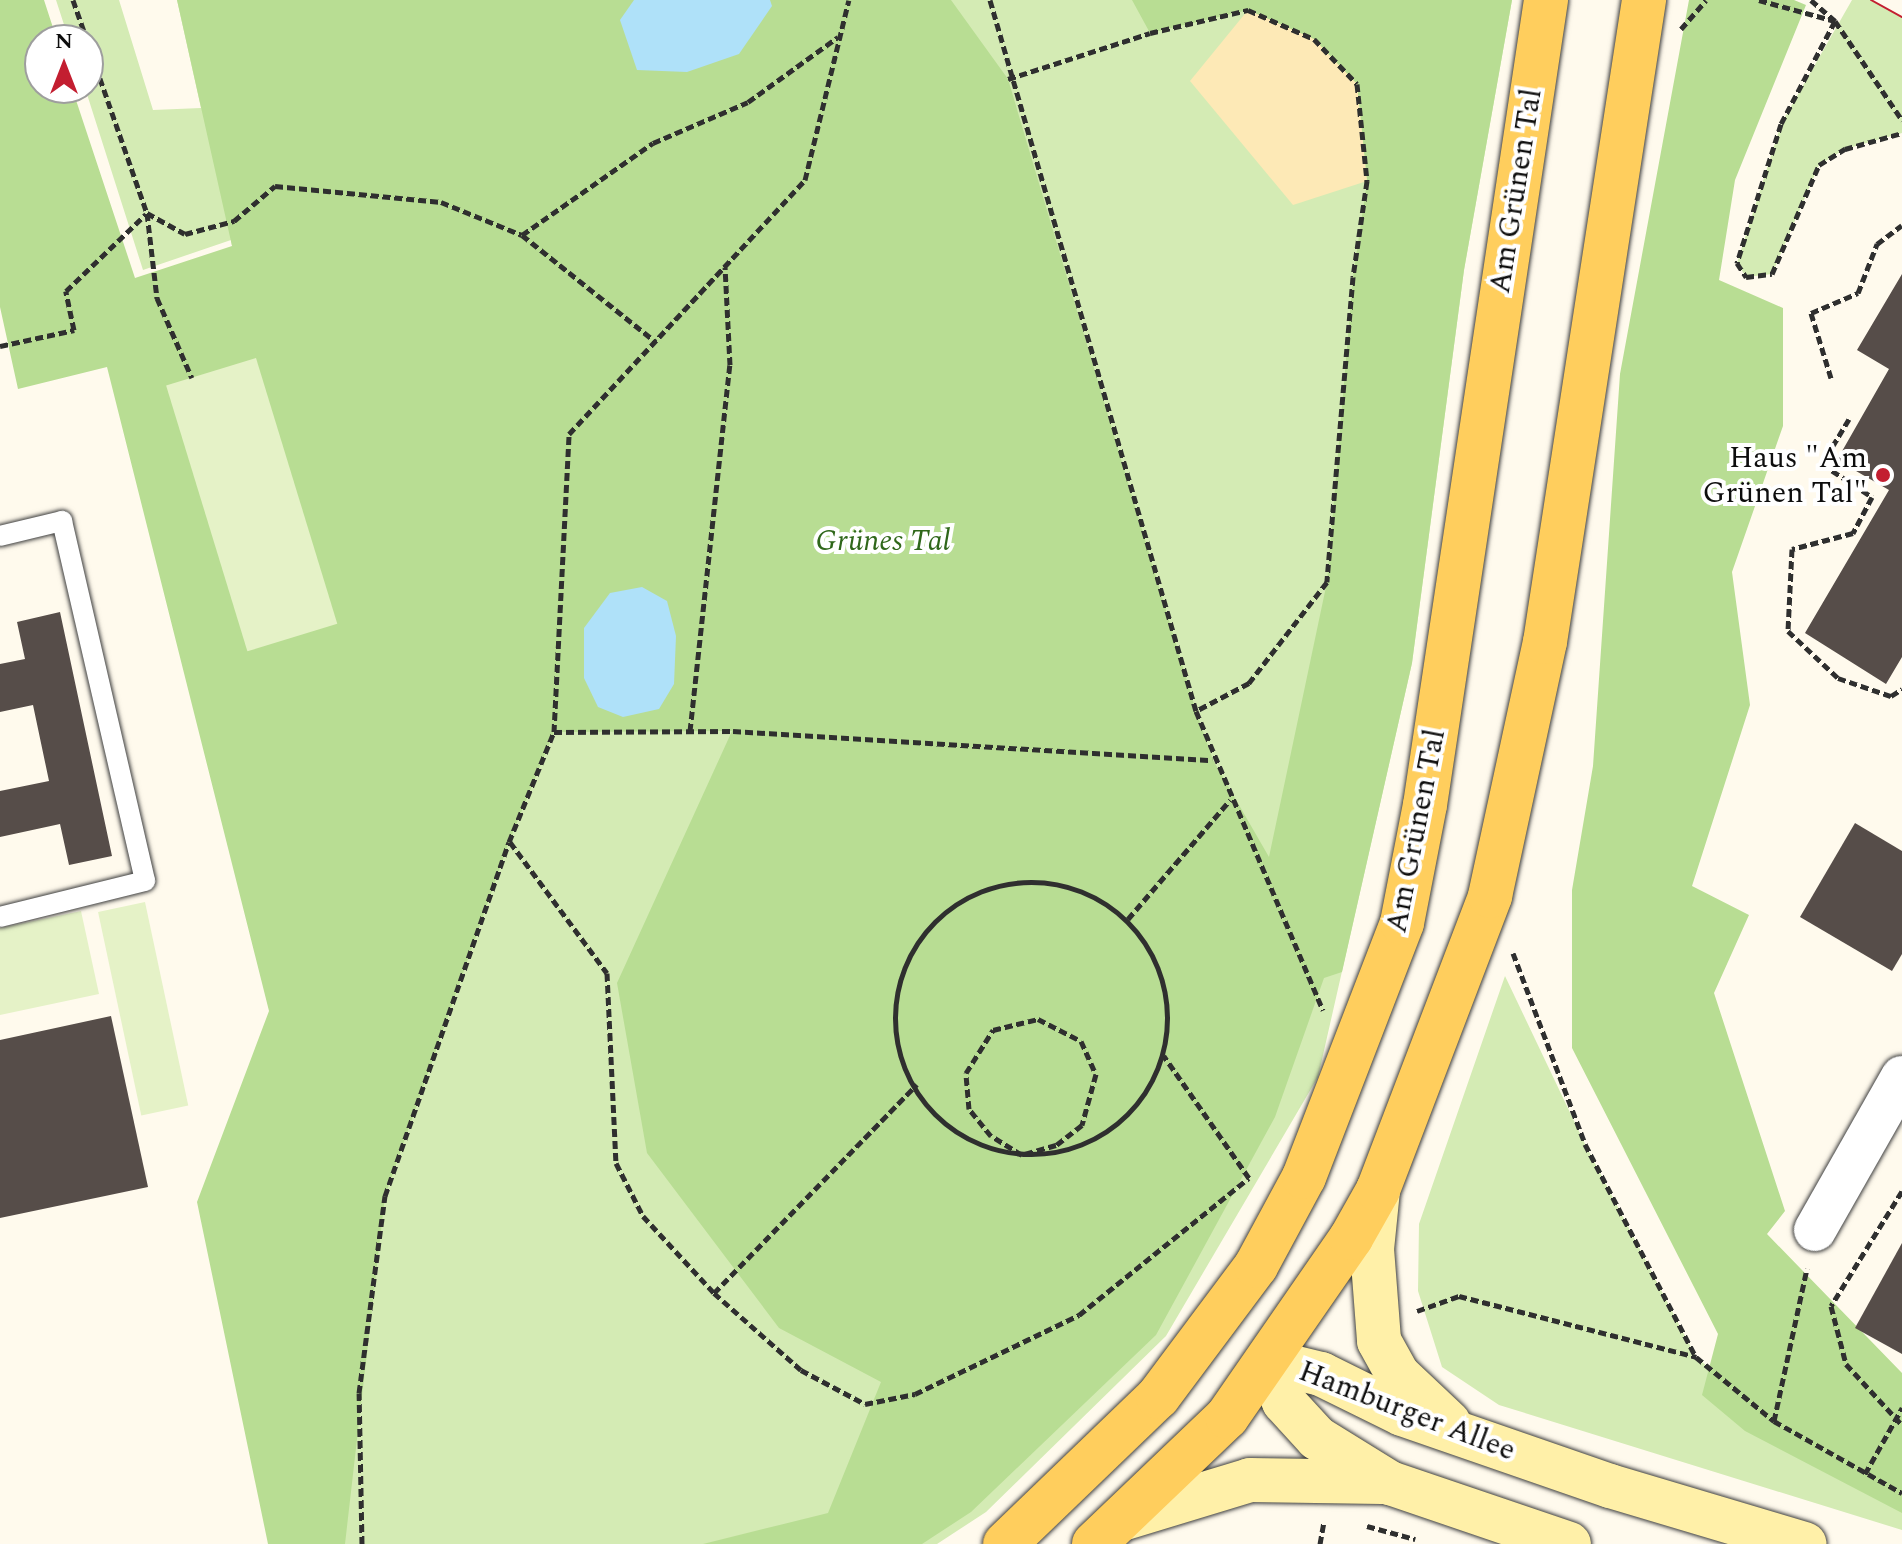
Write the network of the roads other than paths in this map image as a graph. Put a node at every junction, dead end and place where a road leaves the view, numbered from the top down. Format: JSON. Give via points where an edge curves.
{"nodes":[{"id":1,"x":1546,"y":0,"type":"edge"},
{"id":2,"x":1644,"y":0,"type":"edge"},
{"id":3,"x":0,"y":536,"type":"edge"},
{"id":4,"x":0,"y":917,"type":"edge"},
{"id":5,"x":1902,"y":1077,"type":"edge"},
{"id":6,"x":1378,"y":1190,"type":"junction"},
{"id":7,"x":1815,"y":1230,"type":"road end"},
{"id":8,"x":1256,"y":1266,"type":"junction"},
{"id":9,"x":1267,"y":1361,"type":"junction"},
{"id":10,"x":1158,"y":1397,"type":"junction"},
{"id":11,"x":1459,"y":1433,"type":"junction"},
{"id":12,"x":1390,"y":1483,"type":"junction"},
{"id":13,"x":1108,"y":1532,"type":"edge"},
{"id":14,"x":1005,"y":1544,"type":"edge"},
{"id":15,"x":1569,"y":1544,"type":"edge"},
{"id":16,"x":1805,"y":1544,"type":"edge"}],
"edges":[{"from":1,"to":8,"type":"main road","name":"Am Grünen Tal","via":[[1427,790],[1402,923],[1304,1177]]},
{"from":2,"to":6,"type":"main road","via":[[1547,627],[1490,896]]},
{"from":3,"to":4,"type":"lane","via":[[62,521],[145,881]]},
{"from":5,"to":7,"type":"street"},
{"from":6,"to":9,"type":"main road"},
{"from":6,"to":11,"type":"street","via":[[1372,1249],[1379,1341],[1397,1374]]},
{"from":8,"to":9,"type":"main road","via":[[1256,1323]]},
{"from":8,"to":10,"type":"main road","name":"Am Grünen Tal"},
{"from":9,"to":10,"type":"main road","via":[[1214,1374]]},
{"from":9,"to":11,"type":"street","name":"Hamburger Allee","via":[[1321,1374],[1402,1414]]},
{"from":9,"to":12,"type":"street","name":"Hamburger Allee","via":[[1284,1402],[1317,1438]]},
{"from":9,"to":13,"type":"main road","via":[[1227,1417]]},
{"from":10,"to":14,"type":"main road","name":"Am Grünen Tal"},
{"from":11,"to":16,"type":"street","name":"Hamburger Allee","via":[[1610,1486]]},
{"from":12,"to":13,"type":"street","via":[[1250,1480]]},
{"from":12,"to":15,"type":"street","name":"Hamburger Allee"}]}
